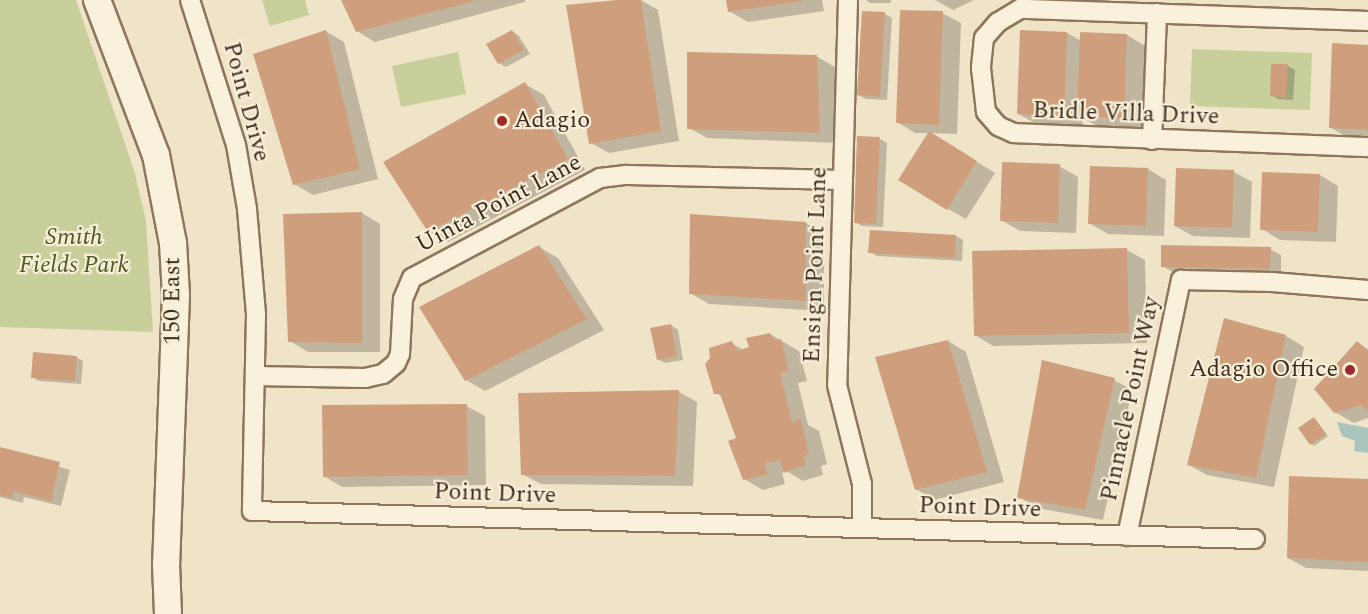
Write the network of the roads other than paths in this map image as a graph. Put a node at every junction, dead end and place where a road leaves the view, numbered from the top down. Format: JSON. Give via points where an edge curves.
{"nodes":[{"id":1,"x":97,"y":0,"type":"edge"},
{"id":2,"x":190,"y":0,"type":"edge"},
{"id":3,"x":848,"y":0,"type":"edge"},
{"id":4,"x":1157,"y":13,"type":"junction"},
{"id":5,"x":1368,"y":21,"type":"edge"},
{"id":6,"x":1152,"y":140,"type":"junction"},
{"id":7,"x":1368,"y":147,"type":"edge"},
{"id":8,"x":843,"y":180,"type":"junction"},
{"id":9,"x":1368,"y":290,"type":"edge"},
{"id":10,"x":255,"y":376,"type":"junction"},
{"id":11,"x":862,"y":528,"type":"junction"},
{"id":12,"x":1127,"y":536,"type":"junction"},
{"id":13,"x":1255,"y":539,"type":"dead end"},
{"id":14,"x":168,"y":614,"type":"edge"}],
"edges":[{"from":1,"to":14,"type":"street","name":"150 East","via":[[156,155],[173,243],[176,295],[166,564]]},
{"from":2,"to":10,"type":"street","name":"Point Drive","via":[[236,145],[254,262]]},
{"from":3,"to":8,"type":"street","name":"Ensign Point Lane"},
{"from":4,"to":5,"type":"street"},
{"from":4,"to":6,"type":"street"},
{"from":4,"to":6,"type":"street","name":"Bridle Villa Drive","via":[[1020,9],[998,22],[984,38],[981,68],[986,112],[998,126],[1030,135]]},
{"from":6,"to":7,"type":"street","name":"Bridle Villa Drive"},
{"from":8,"to":10,"type":"street","name":"Uinta Point Lane","via":[[627,175],[600,178],[412,278],[403,299],[400,354],[383,374],[365,378]]},
{"from":8,"to":11,"type":"street","name":"Ensign Point Lane","via":[[837,385],[862,484]]},
{"from":9,"to":12,"type":"street","name":"Pinnacle Point Way","via":[[1181,280]]},
{"from":10,"to":11,"type":"street","name":"Point Drive","via":[[252,511]]},
{"from":11,"to":12,"type":"street","name":"Point Drive"},
{"from":12,"to":13,"type":"street","name":"Point Drive"}]}
